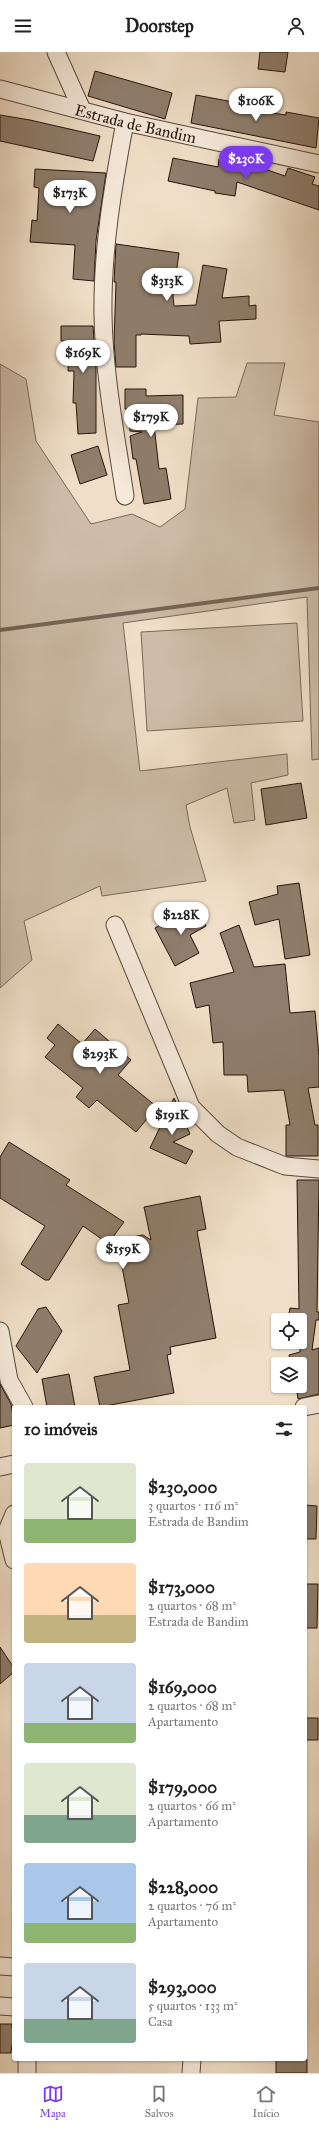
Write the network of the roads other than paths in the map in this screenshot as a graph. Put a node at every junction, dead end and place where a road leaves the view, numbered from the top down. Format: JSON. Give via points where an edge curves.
{"nodes":[{"id":1,"x":56,"y":52,"type":"edge"},
{"id":2,"x":0,"y":89,"type":"edge"},
{"id":3,"x":82,"y":110,"type":"junction"},
{"id":4,"x":124,"y":122,"type":"junction"},
{"id":5,"x":319,"y":164,"type":"edge"},
{"id":6,"x":125,"y":496,"type":"dead end"},
{"id":7,"x":115,"y":925,"type":"dead end"},
{"id":8,"x":319,"y":1169,"type":"edge"},
{"id":9,"x":0,"y":1331,"type":"edge"},
{"id":10,"x":319,"y":1404,"type":"edge"},
{"id":11,"x":23,"y":1405,"type":"edge"},
{"id":12,"x":307,"y":1406,"type":"edge"},
{"id":13,"x":12,"y":1464,"type":"edge"},
{"id":14,"x":0,"y":1467,"type":"edge"},
{"id":15,"x":12,"y":1517,"type":"edge"},
{"id":16,"x":3,"y":1528,"type":"edge"},
{"id":17,"x":12,"y":1554,"type":"edge"},
{"id":18,"x":0,"y":1966,"type":"edge"},
{"id":19,"x":12,"y":1967,"type":"edge"},
{"id":20,"x":0,"y":2006,"type":"edge"},
{"id":21,"x":12,"y":2007,"type":"edge"},
{"id":22,"x":28,"y":2061,"type":"edge"},
{"id":23,"x":192,"y":2061,"type":"edge"},
{"id":24,"x":28,"y":2073,"type":"edge"},
{"id":25,"x":191,"y":2073,"type":"edge"}],
"edges":[{"from":1,"to":3,"type":"street"},
{"from":2,"to":3,"type":"street","name":"Estrada de Bandim"},
{"from":3,"to":4,"type":"street","name":"Estrada de Bandim"},
{"from":4,"to":5,"type":"street","name":"Estrada de Bandim"},
{"from":4,"to":6,"type":"street","via":[[110,206],[103,314],[105,357]]},
{"from":7,"to":8,"type":"street","via":[[191,1107],[218,1134],[237,1147],[285,1166]]},
{"from":9,"to":11,"type":"street","via":[[9,1380]]},
{"from":10,"to":12,"type":"street"},
{"from":13,"to":14,"type":"street"},
{"from":15,"to":16,"type":"street"},
{"from":16,"to":17,"type":"street"},
{"from":18,"to":19,"type":"street"},
{"from":20,"to":21,"type":"street"},
{"from":22,"to":24,"type":"street"},
{"from":23,"to":25,"type":"street"}]}
